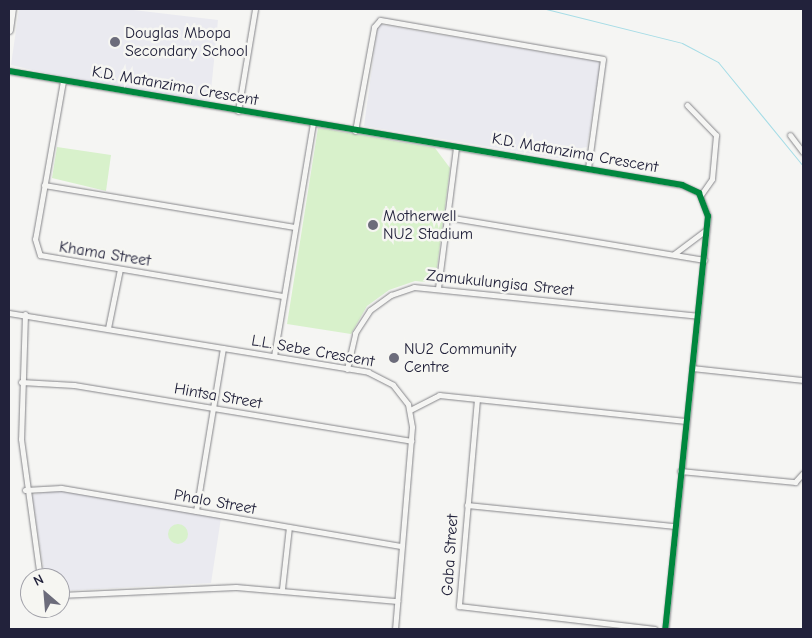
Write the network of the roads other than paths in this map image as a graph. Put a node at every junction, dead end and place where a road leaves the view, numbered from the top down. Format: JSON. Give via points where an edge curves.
{"nodes":[{"id":1,"x":12,"y":9,"type":"edge"},
{"id":2,"x":255,"y":9,"type":"edge"},
{"id":3,"x":9,"y":30,"type":"edge"},
{"id":4,"x":9,"y":71,"type":"edge"},
{"id":5,"x":62,"y":81,"type":"junction"},
{"id":6,"x":687,"y":105,"type":"dead end"},
{"id":7,"x":238,"y":110,"type":"junction"},
{"id":8,"x":313,"y":122,"type":"junction"},
{"id":9,"x":355,"y":131,"type":"junction"},
{"id":10,"x":790,"y":135,"type":"dead end"},
{"id":11,"x":456,"y":147,"type":"junction"},
{"id":12,"x":803,"y":152,"type":"edge"},
{"id":13,"x":588,"y":169,"type":"junction"},
{"id":14,"x":44,"y":185,"type":"junction"},
{"id":15,"x":701,"y":195,"type":"junction"},
{"id":16,"x":447,"y":217,"type":"junction"},
{"id":17,"x":295,"y":227,"type":"junction"},
{"id":18,"x":706,"y":230,"type":"junction"},
{"id":19,"x":673,"y":255,"type":"junction"},
{"id":20,"x":704,"y":260,"type":"junction"},
{"id":21,"x":120,"y":269,"type":"junction"},
{"id":22,"x":438,"y":288,"type":"junction"},
{"id":23,"x":283,"y":296,"type":"junction"},
{"id":24,"x":9,"y":313,"type":"edge"},
{"id":25,"x":25,"y":314,"type":"junction"},
{"id":26,"x":698,"y":316,"type":"junction"},
{"id":27,"x":108,"y":328,"type":"junction"},
{"id":28,"x":223,"y":348,"type":"junction"},
{"id":29,"x":274,"y":356,"type":"junction"},
{"id":30,"x":692,"y":368,"type":"junction"},
{"id":31,"x":347,"y":369,"type":"junction"},
{"id":32,"x":803,"y":380,"type":"edge"},
{"id":33,"x":21,"y":382,"type":"junction"},
{"id":34,"x":477,"y":399,"type":"junction"},
{"id":35,"x":213,"y":408,"type":"junction"},
{"id":36,"x":410,"y":410,"type":"junction"},
{"id":37,"x":686,"y":421,"type":"junction"},
{"id":38,"x":411,"y":441,"type":"junction"},
{"id":39,"x":680,"y":471,"type":"junction"},
{"id":40,"x":803,"y":473,"type":"edge"},
{"id":41,"x":25,"y":490,"type":"junction"},
{"id":42,"x":467,"y":504,"type":"junction"},
{"id":43,"x":196,"y":511,"type":"junction"},
{"id":44,"x":675,"y":526,"type":"junction"},
{"id":45,"x":288,"y":527,"type":"junction"},
{"id":46,"x":401,"y":546,"type":"junction"},
{"id":47,"x":38,"y":568,"type":"edge"},
{"id":48,"x":282,"y":589,"type":"junction"},
{"id":49,"x":70,"y":595,"type":"edge"},
{"id":50,"x":397,"y":601,"type":"junction"},
{"id":51,"x":395,"y":629,"type":"edge"},
{"id":52,"x":655,"y":629,"type":"edge"},
{"id":53,"x":665,"y":629,"type":"edge"}],
"edges":[{"from":1,"to":3,"type":"street"},
{"from":2,"to":7,"type":"street"},
{"from":4,"to":5,"type":"street","name":"K.D. Matanzima Crescent"},
{"from":5,"to":7,"type":"street","name":"K.D. Matanzima Crescent"},
{"from":5,"to":14,"type":"street","name":"Khama Street"},
{"from":6,"to":15,"type":"street","via":[[716,135],[712,179]]},
{"from":7,"to":8,"type":"street","name":"K.D. Matanzima Crescent"},
{"from":8,"to":9,"type":"street","name":"K.D. Matanzima Crescent"},
{"from":8,"to":17,"type":"street"},
{"from":9,"to":11,"type":"street","name":"K.D. Matanzima Crescent"},
{"from":9,"to":13,"type":"street","via":[[377,21],[603,59]]},
{"from":10,"to":12,"type":"street"},
{"from":11,"to":13,"type":"street","name":"K.D. Matanzima Crescent"},
{"from":11,"to":16,"type":"street"},
{"from":13,"to":15,"type":"street","name":"K.D. Matanzima Crescent","via":[[682,185]]},
{"from":14,"to":17,"type":"street"},
{"from":14,"to":21,"type":"street","name":"Khama Street","via":[[35,239],[38,253]]},
{"from":15,"to":18,"type":"street","via":[[708,210]]},
{"from":16,"to":19,"type":"street"},
{"from":16,"to":22,"type":"street"},
{"from":17,"to":23,"type":"street"},
{"from":18,"to":19,"type":"street"},
{"from":18,"to":20,"type":"street"},
{"from":19,"to":20,"type":"street"},
{"from":20,"to":26,"type":"street"},
{"from":21,"to":23,"type":"street","name":"Khama Street"},
{"from":21,"to":27,"type":"street"},
{"from":22,"to":26,"type":"street","name":"Zamukulungisa Street"},
{"from":22,"to":31,"type":"street","name":"Zamukulungisa Street","via":[[407,288],[370,310],[354,333]]},
{"from":23,"to":29,"type":"street"},
{"from":24,"to":25,"type":"street","name":"L.L. Sebe Crescent"},
{"from":25,"to":27,"type":"street","name":"L.L. Sebe Crescent"},
{"from":25,"to":33,"type":"street"},
{"from":26,"to":30,"type":"street"},
{"from":27,"to":28,"type":"street","name":"L.L. Sebe Crescent"},
{"from":28,"to":29,"type":"street","name":"L.L. Sebe Crescent"},
{"from":28,"to":35,"type":"street"},
{"from":29,"to":31,"type":"street","name":"L.L. Sebe Crescent"},
{"from":30,"to":32,"type":"street"},
{"from":30,"to":37,"type":"street"},
{"from":31,"to":36,"type":"street","name":"L.L. Sebe Crescent","via":[[385,379]]},
{"from":33,"to":35,"type":"street","name":"Hintsa Street","via":[[74,385]]},
{"from":33,"to":41,"type":"street"},
{"from":34,"to":36,"type":"street","via":[[434,396]]},
{"from":34,"to":37,"type":"street"},
{"from":34,"to":42,"type":"street","name":"Gaba Street"},
{"from":35,"to":38,"type":"street","name":"Hintsa Street"},
{"from":35,"to":43,"type":"street"},
{"from":36,"to":38,"type":"street"},
{"from":37,"to":39,"type":"street"},
{"from":38,"to":46,"type":"street"},
{"from":39,"to":40,"type":"street","via":[[795,482]]},
{"from":39,"to":44,"type":"street"},
{"from":41,"to":43,"type":"street","name":"Phalo Street","via":[[55,488]]},
{"from":41,"to":47,"type":"street"},
{"from":42,"to":44,"type":"street"},
{"from":42,"to":52,"type":"street","name":"Gaba Street","via":[[457,596],[462,608]]},
{"from":43,"to":45,"type":"street","name":"Phalo Street"},
{"from":44,"to":53,"type":"street"},
{"from":45,"to":46,"type":"street","name":"Phalo Street"},
{"from":45,"to":48,"type":"street"},
{"from":46,"to":50,"type":"street"},
{"from":48,"to":49,"type":"street","via":[[173,587]]},
{"from":48,"to":50,"type":"street"},
{"from":50,"to":51,"type":"street"}]}
